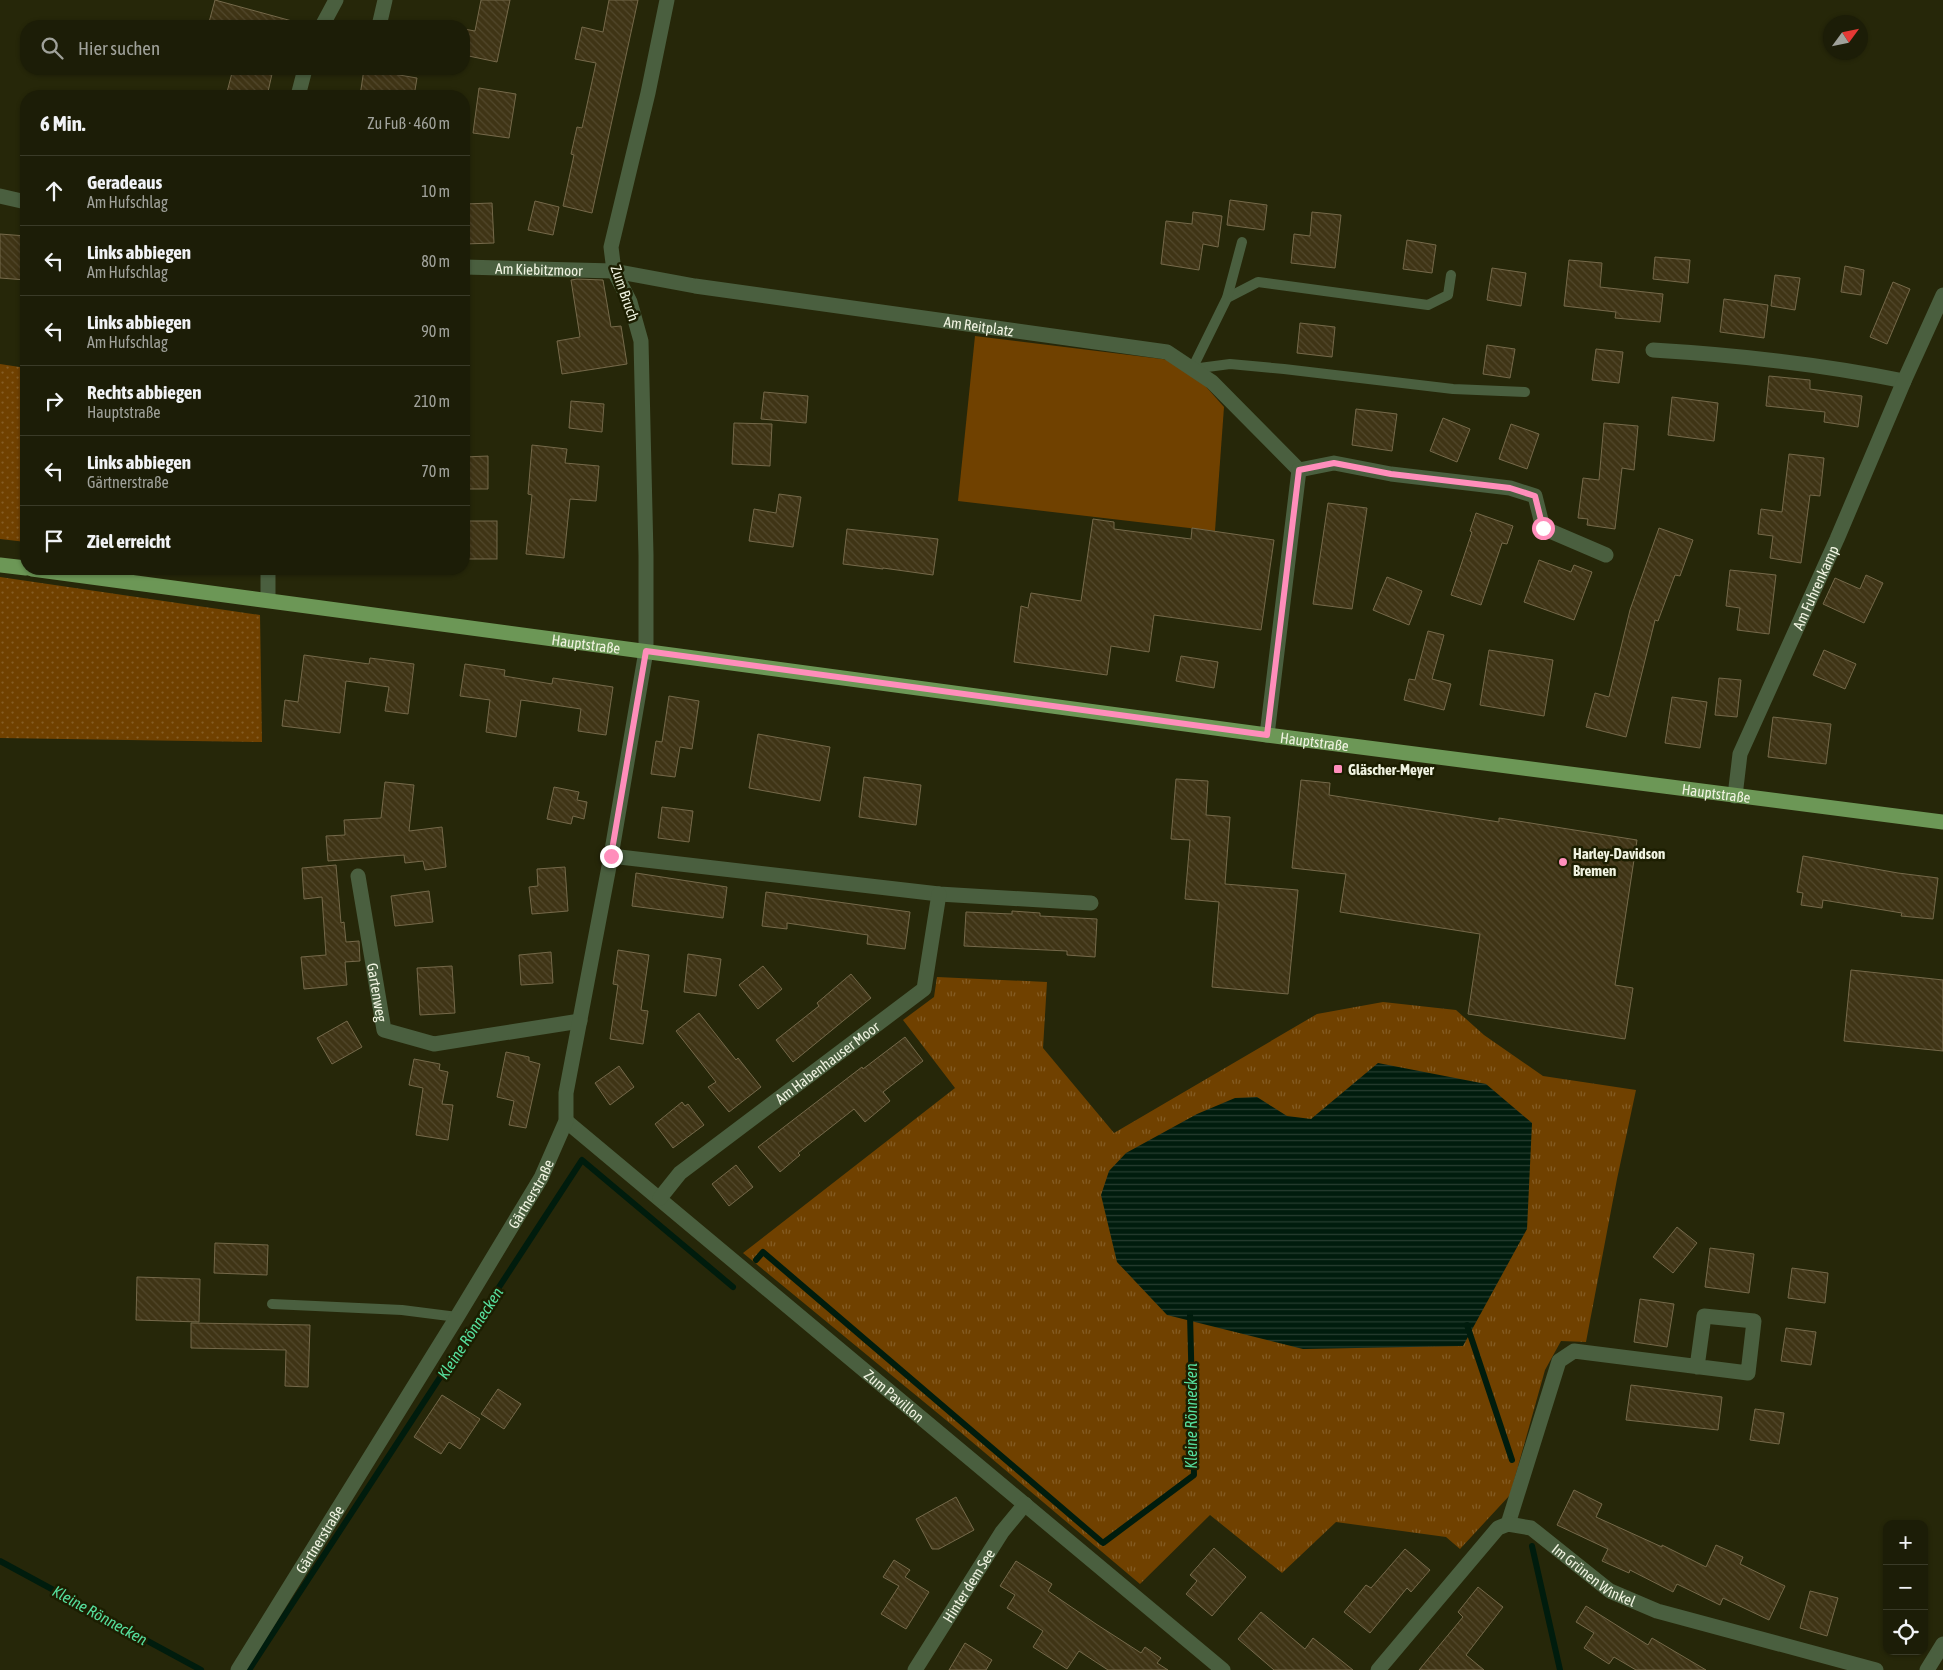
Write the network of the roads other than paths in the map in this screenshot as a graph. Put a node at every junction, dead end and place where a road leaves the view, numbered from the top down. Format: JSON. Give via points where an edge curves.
{"nodes":[{"id":1,"x":336,"y":0,"type":"edge"},
{"id":2,"x":385,"y":0,"type":"edge"},
{"id":3,"x":667,"y":0,"type":"edge"},
{"id":4,"x":325,"y":20,"type":"edge"},
{"id":5,"x":380,"y":20,"type":"edge"},
{"id":6,"x":303,"y":75,"type":"edge"},
{"id":7,"x":300,"y":90,"type":"edge"},
{"id":8,"x":0,"y":196,"type":"edge"},
{"id":9,"x":20,"y":201,"type":"edge"},
{"id":10,"x":1242,"y":242,"type":"dead end"},
{"id":11,"x":470,"y":267,"type":"edge"},
{"id":12,"x":614,"y":271,"type":"junction"},
{"id":13,"x":1451,"y":275,"type":"dead end"},
{"id":14,"x":1943,"y":295,"type":"edge"},
{"id":15,"x":1227,"y":298,"type":"junction"},
{"id":16,"x":1653,"y":350,"type":"dead end"},
{"id":17,"x":1192,"y":368,"type":"junction"},
{"id":18,"x":1904,"y":381,"type":"junction"},
{"id":19,"x":1525,"y":392,"type":"dead end"},
{"id":20,"x":1299,"y":470,"type":"junction"},
{"id":21,"x":1606,"y":555,"type":"dead end"},
{"id":22,"x":0,"y":564,"type":"edge"},
{"id":23,"x":20,"y":567,"type":"edge"},
{"id":24,"x":78,"y":575,"type":"edge"},
{"id":25,"x":268,"y":575,"type":"edge"},
{"id":26,"x":268,"y":600,"type":"junction"},
{"id":27,"x":646,"y":651,"type":"junction"},
{"id":28,"x":1267,"y":735,"type":"junction"},
{"id":29,"x":1735,"y":796,"type":"junction"},
{"id":30,"x":1943,"y":822,"type":"edge"},
{"id":31,"x":611,"y":856,"type":"junction"},
{"id":32,"x":358,"y":876,"type":"dead end"},
{"id":33,"x":939,"y":894,"type":"junction"},
{"id":34,"x":1091,"y":903,"type":"dead end"},
{"id":35,"x":580,"y":1021,"type":"junction"},
{"id":36,"x":566,"y":1121,"type":"junction"},
{"id":37,"x":660,"y":1198,"type":"junction"},
{"id":38,"x":272,"y":1304,"type":"dead end"},
{"id":39,"x":457,"y":1317,"type":"junction"},
{"id":40,"x":1697,"y":1367,"type":"junction"},
{"id":41,"x":1025,"y":1504,"type":"junction"},
{"id":42,"x":1508,"y":1524,"type":"junction"},
{"id":43,"x":1943,"y":1644,"type":"edge"},
{"id":44,"x":238,"y":1670,"type":"edge"},
{"id":45,"x":915,"y":1670,"type":"edge"},
{"id":46,"x":1223,"y":1670,"type":"edge"},
{"id":47,"x":1378,"y":1670,"type":"edge"},
{"id":48,"x":1876,"y":1670,"type":"edge"},
{"id":49,"x":1927,"y":1670,"type":"edge"}],
"edges":[{"from":1,"to":4,"type":"street"},
{"from":2,"to":5,"type":"street"},
{"from":3,"to":12,"type":"street","name":"Zum Bruch","via":[[611,247]]},
{"from":6,"to":7,"type":"street"},
{"from":8,"to":9,"type":"street"},
{"from":10,"to":15,"type":"lane"},
{"from":11,"to":12,"type":"street","name":"Am Kiebitzmoor"},
{"from":12,"to":17,"type":"street","name":"Am Reitplatz","via":[[696,286],[1167,352]]},
{"from":12,"to":27,"type":"street","name":"Zum Bruch","via":[[630,302],[641,341]]},
{"from":13,"to":15,"type":"lane","via":[[1448,295],[1428,305],[1258,282]]},
{"from":14,"to":18,"type":"street","name":"Am Fuhrenkamp"},
{"from":15,"to":17,"type":"lane"},
{"from":16,"to":18,"type":"street","via":[[1761,358]]},
{"from":17,"to":19,"type":"lane","via":[[1230,364],[1454,390]]},
{"from":17,"to":20,"type":"street","name":"Am Reitplatz","via":[[1212,382]]},
{"from":18,"to":29,"type":"street","name":"Am Fuhrenkamp","via":[[1740,754]]},
{"from":20,"to":21,"type":"street","via":[[1334,463],[1391,474],[1510,488],[1535,496],[1543,528]]},
{"from":20,"to":28,"type":"street"},
{"from":22,"to":23,"type":"main road"},
{"from":24,"to":26,"type":"main road","name":"Hauptstraße"},
{"from":25,"to":26,"type":"street"},
{"from":26,"to":27,"type":"main road","name":"Hauptstraße"},
{"from":27,"to":28,"type":"main road","name":"Hauptstraße"},
{"from":27,"to":31,"type":"street","name":"Gärtnerstraße"},
{"from":28,"to":29,"type":"main road","name":"Hauptstraße"},
{"from":29,"to":30,"type":"main road","name":"Hauptstraße"},
{"from":31,"to":33,"type":"street"},
{"from":31,"to":35,"type":"street","name":"Gärtnerstraße"},
{"from":32,"to":35,"type":"street","name":"Gartenweg","via":[[384,1030],[434,1044]]},
{"from":33,"to":34,"type":"street"},
{"from":33,"to":37,"type":"street","name":"Am Habenhauser Moor","via":[[924,989],[680,1173]]},
{"from":35,"to":36,"type":"street","name":"Gärtnerstraße","via":[[566,1094]]},
{"from":36,"to":37,"type":"street","name":"Zum Pavillon"},
{"from":36,"to":39,"type":"street","name":"Gärtnerstraße","via":[[541,1178]]},
{"from":37,"to":41,"type":"street","name":"Zum Pavillon"},
{"from":38,"to":39,"type":"lane","via":[[402,1310]]},
{"from":39,"to":44,"type":"street","name":"Gärtnerstraße"},
{"from":40,"to":40,"type":"street","via":[[1748,1374],[1754,1322],[1704,1316]]},
{"from":40,"to":42,"type":"street","via":[[1574,1351],[1559,1361]]},
{"from":41,"to":45,"type":"street","name":"Hinter dem See","via":[[1002,1532]]},
{"from":41,"to":46,"type":"street","name":"Zum Pavillon"},
{"from":42,"to":47,"type":"street","via":[[1498,1528]]},
{"from":42,"to":48,"type":"street","name":"Im Grünen Winkel","via":[[1531,1528],[1610,1591],[1657,1612]]},
{"from":43,"to":49,"type":"street"}]}
